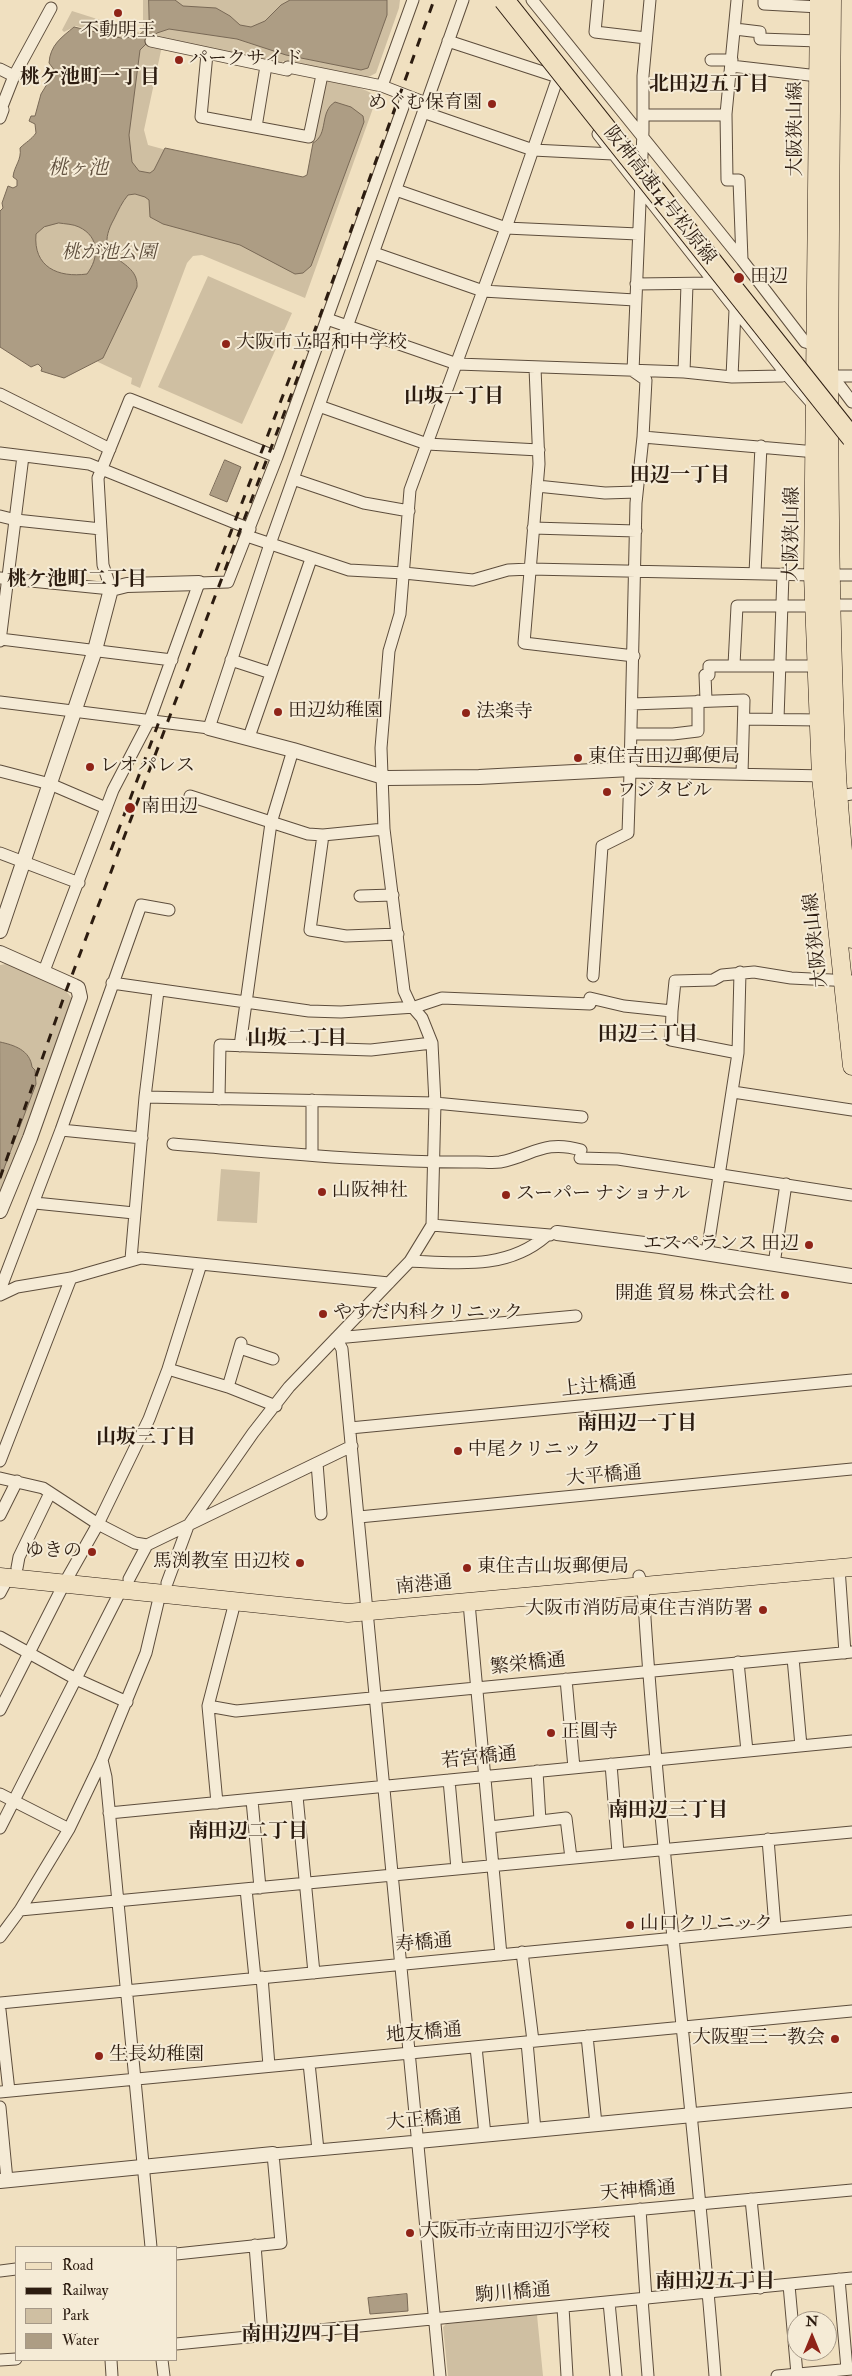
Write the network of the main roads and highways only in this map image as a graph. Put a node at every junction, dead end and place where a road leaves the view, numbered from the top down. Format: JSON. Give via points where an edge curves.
{"nodes":[{"id":1,"x":504,"y":0,"type":"edge"},
{"id":2,"x":521,"y":0,"type":"edge"},
{"id":3,"x":823,"y":2,"type":"edge"},
{"id":4,"x":823,"y":346,"type":"junction"},
{"id":5,"x":852,"y":417,"type":"edge"},
{"id":6,"x":852,"y":438,"type":"edge"},
{"id":7,"x":821,"y":441,"type":"junction"},
{"id":8,"x":829,"y":776,"type":"junction"},
{"id":9,"x":845,"y":795,"type":"edge"},
{"id":10,"x":849,"y":876,"type":"edge"},
{"id":11,"x":852,"y":939,"type":"edge"},
{"id":12,"x":847,"y":982,"type":"edge"},
{"id":13,"x":852,"y":1066,"type":"edge"},
{"id":14,"x":848,"y":1563,"type":"edge"},
{"id":15,"x":5,"y":1577,"type":"edge"},
{"id":16,"x":641,"y":1581,"type":"junction"},
{"id":17,"x":164,"y":1589,"type":"junction"},
{"id":18,"x":367,"y":1606,"type":"junction"}],
"edges":[{"from":1,"to":6,"type":"highway","name":"阪神高速14号松原線","bridge":true},
{"from":2,"to":5,"type":"highway","name":"阪神高速14号松原線"},
{"from":3,"to":4,"type":"main road","name":"大阪狭山線"},
{"from":3,"to":4,"type":"main road","name":"大阪狭山線","via":[[818,76]]},
{"from":4,"to":7,"type":"main road","name":"大阪狭山線","via":[[816,408]]},
{"from":4,"to":7,"type":"main road","name":"大阪狭山線","via":[[830,379]]},
{"from":7,"to":8,"type":"main road","name":"大阪狭山線","via":[[832,575]]},
{"from":7,"to":8,"type":"main road","name":"大阪狭山線","via":[[813,575],[819,720]]},
{"from":8,"to":9,"type":"main road","name":"大阪狭山線"},
{"from":8,"to":12,"type":"main road","name":"大阪狭山線"},
{"from":9,"to":10,"type":"main road","name":"大阪狭山線"},
{"from":10,"to":11,"type":"main road","name":"大阪狭山線"},
{"from":12,"to":13,"type":"main road","name":"大阪狭山線"},
{"from":14,"to":16,"type":"main road","name":"南港通"},
{"from":15,"to":17,"type":"main road","name":"南港通","via":[[66,1579]]},
{"from":16,"to":18,"type":"main road","name":"南港通"},
{"from":16,"to":18,"type":"main road","name":"南港通","via":[[469,1603]]},
{"from":17,"to":18,"type":"main road","name":"南港通"},
{"from":17,"to":18,"type":"main road","name":"南港通","via":[[235,1602],[348,1613]]}]}
